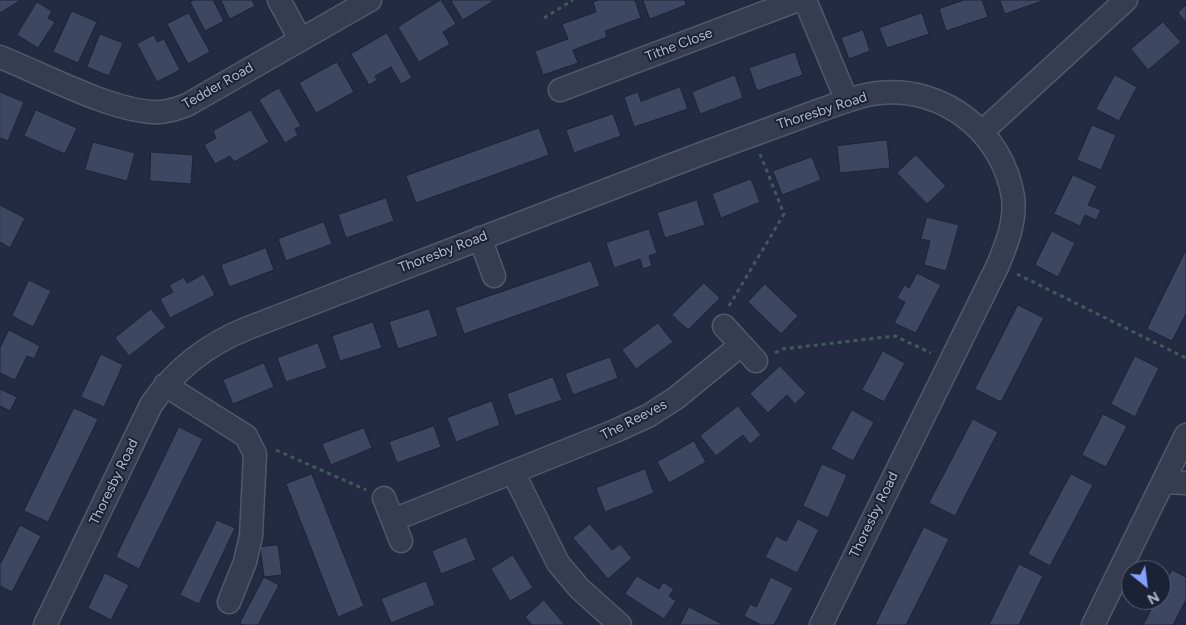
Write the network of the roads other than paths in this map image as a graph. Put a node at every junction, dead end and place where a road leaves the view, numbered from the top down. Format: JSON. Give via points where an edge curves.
{"nodes":[{"id":1,"x":279,"y":0,"type":"edge"},
{"id":2,"x":370,"y":0,"type":"edge"},
{"id":3,"x":798,"y":0,"type":"edge"},
{"id":4,"x":805,"y":0,"type":"edge"},
{"id":5,"x":1126,"y":0,"type":"edge"},
{"id":6,"x":300,"y":39,"type":"junction"},
{"id":7,"x":0,"y":58,"type":"edge"},
{"id":8,"x":560,"y":90,"type":"dead end"},
{"id":9,"x":847,"y":101,"type":"junction"},
{"id":10,"x":983,"y":131,"type":"junction"},
{"id":11,"x":480,"y":238,"type":"junction"},
{"id":12,"x":494,"y":276,"type":"dead end"},
{"id":13,"x":724,"y":326,"type":"road end"},
{"id":14,"x":164,"y":385,"type":"junction"},
{"id":15,"x":1186,"y":435,"type":"edge"},
{"id":16,"x":513,"y":472,"type":"junction"},
{"id":17,"x":1164,"y":482,"type":"junction"},
{"id":18,"x":1186,"y":483,"type":"edge"},
{"id":19,"x":384,"y":498,"type":"road end"},
{"id":20,"x":393,"y":520,"type":"junction"},
{"id":21,"x":401,"y":541,"type":"dead end"},
{"id":22,"x":229,"y":602,"type":"dead end"},
{"id":23,"x":45,"y":625,"type":"edge"},
{"id":24,"x":620,"y":625,"type":"edge"},
{"id":25,"x":821,"y":625,"type":"edge"},
{"id":26,"x":1093,"y":625,"type":"edge"}],
"edges":[{"from":1,"to":6,"type":"street"},
{"from":2,"to":6,"type":"street","name":"Tedder Road"},
{"from":3,"to":8,"type":"street","name":"Tithe Close"},
{"from":4,"to":9,"type":"street"},
{"from":5,"to":10,"type":"street"},
{"from":6,"to":7,"type":"street","name":"Tedder Road","via":[[172,111],[154,112],[94,97]]},
{"from":9,"to":10,"type":"street","name":"Thoresby Road","via":[[877,93],[917,95],[951,108]]},
{"from":9,"to":11,"type":"street","name":"Thoresby Road"},
{"from":10,"to":25,"type":"street","name":"Thoresby Road","via":[[1008,175],[1013,199],[1007,244]]},
{"from":11,"to":12,"type":"street"},
{"from":11,"to":14,"type":"street","name":"Thoresby Road","via":[[227,337],[184,366]]},
{"from":13,"to":16,"type":"street","name":"The Reeves","via":[[749,353],[648,416]]},
{"from":14,"to":22,"type":"street","via":[[246,436],[255,454],[251,536],[245,562]]},
{"from":14,"to":23,"type":"street","name":"Thoresby Road"},
{"from":15,"to":17,"type":"street"},
{"from":16,"to":20,"type":"street","name":"The Reeves"},
{"from":16,"to":24,"type":"street","via":[[558,563],[585,594]]},
{"from":17,"to":18,"type":"street"},
{"from":17,"to":26,"type":"street"},
{"from":19,"to":20,"type":"street"},
{"from":20,"to":21,"type":"street"}]}
